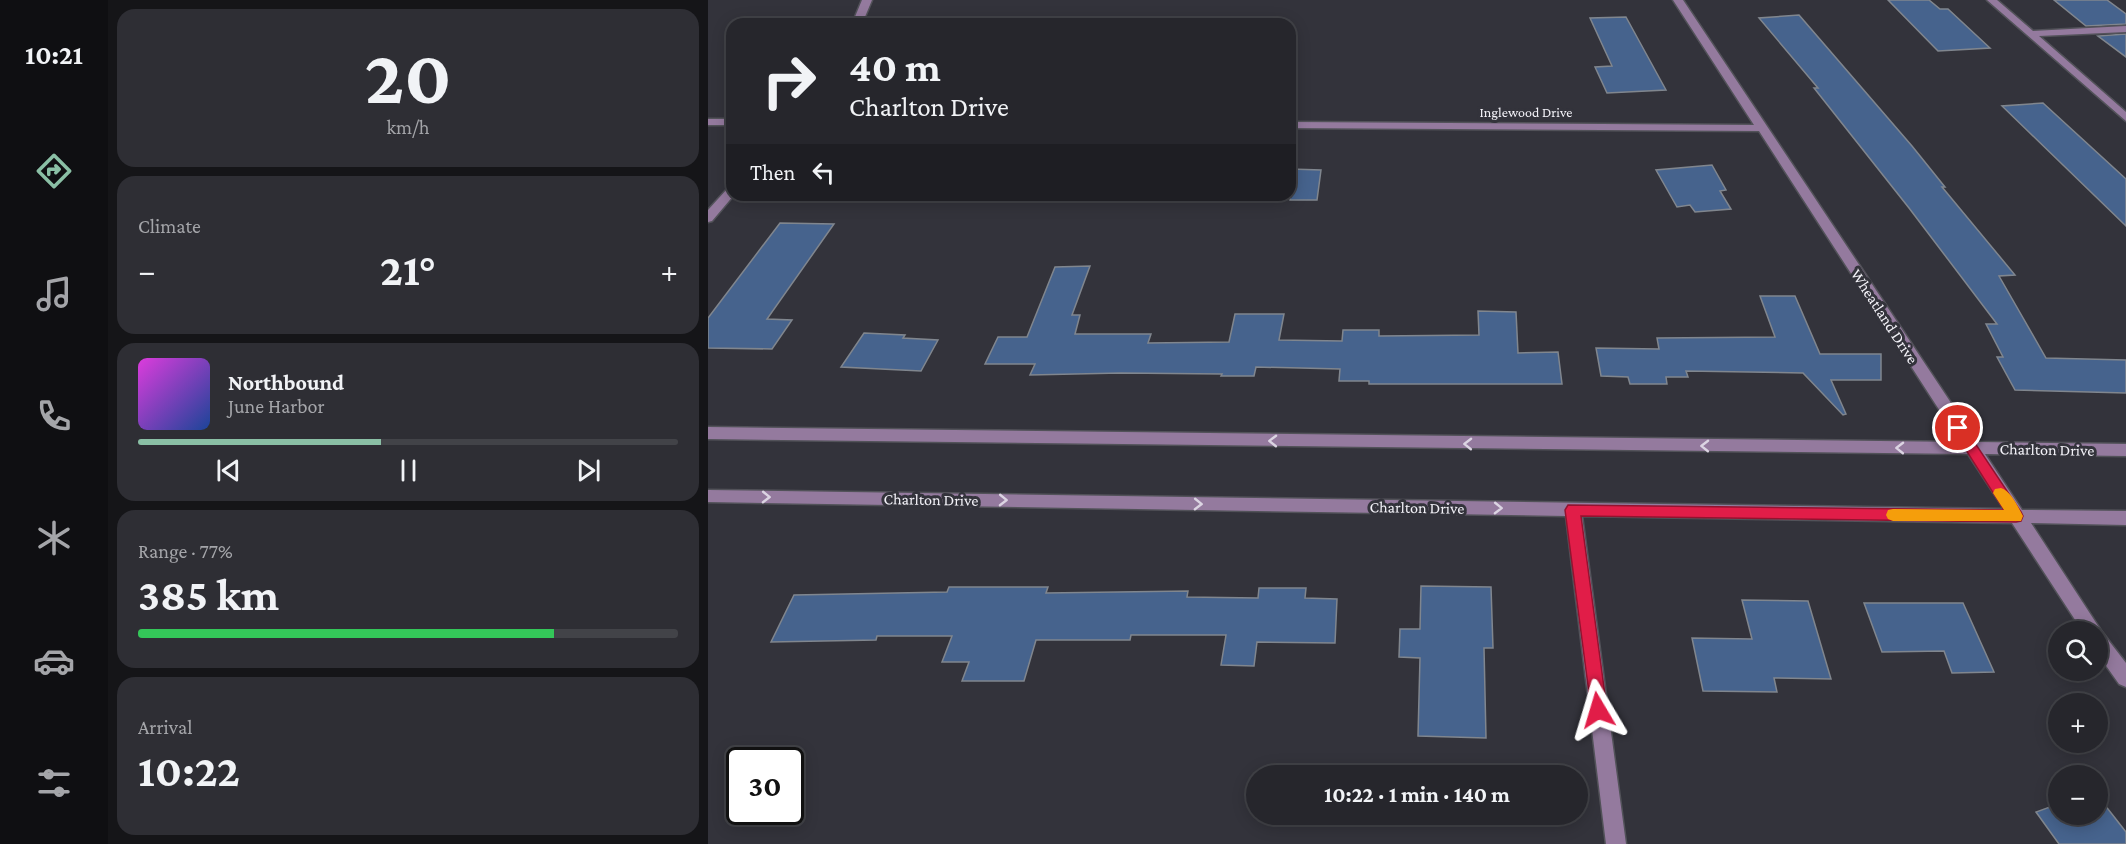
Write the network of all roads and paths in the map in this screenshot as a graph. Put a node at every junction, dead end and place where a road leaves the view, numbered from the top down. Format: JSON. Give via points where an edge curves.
{"nodes":[{"id":1,"x":867,"y":0,"type":"edge"},
{"id":2,"x":1678,"y":0,"type":"edge"},
{"id":3,"x":1992,"y":0,"type":"edge"},
{"id":4,"x":860,"y":18,"type":"edge"},
{"id":5,"x":2126,"y":29,"type":"edge"},
{"id":6,"x":2031,"y":34,"type":"junction"},
{"id":7,"x":2126,"y":118,"type":"edge"},
{"id":8,"x":708,"y":122,"type":"edge"},
{"id":9,"x":726,"y":122,"type":"edge"},
{"id":10,"x":1296,"y":125,"type":"edge"},
{"id":11,"x":1762,"y":128,"type":"junction"},
{"id":12,"x":726,"y":197,"type":"edge"},
{"id":13,"x":708,"y":218,"type":"edge"},
{"id":14,"x":708,"y":434,"type":"edge"},
{"id":15,"x":1971,"y":448,"type":"junction"},
{"id":16,"x":2126,"y":450,"type":"edge"},
{"id":17,"x":708,"y":496,"type":"edge"},
{"id":18,"x":1573,"y":510,"type":"junction"},
{"id":19,"x":2016,"y":516,"type":"junction"},
{"id":20,"x":2126,"y":518,"type":"edge"},
{"id":21,"x":2086,"y":621,"type":"edge"},
{"id":22,"x":2108,"y":653,"type":"edge"},
{"id":23,"x":2126,"y":678,"type":"edge"},
{"id":24,"x":1616,"y":844,"type":"edge"}],
"edges":[{"from":1,"to":4,"type":"street"},
{"from":2,"to":11,"type":"street","name":"Wheatland Drive"},
{"from":3,"to":6,"type":"street"},
{"from":5,"to":6,"type":"street"},
{"from":6,"to":7,"type":"street"},
{"from":8,"to":9,"type":"street"},
{"from":10,"to":11,"type":"street","name":"Inglewood Drive"},
{"from":11,"to":15,"type":"street","name":"Wheatland Drive"},
{"from":12,"to":13,"type":"street"},
{"from":15,"to":14,"type":"street","name":"Charlton Drive","one_way":true},
{"from":15,"to":16,"type":"street","name":"Charlton Drive"},
{"from":15,"to":19,"type":"street","name":"Wheatland Drive"},
{"from":17,"to":18,"type":"street","name":"Charlton Drive","one_way":true},
{"from":18,"to":19,"type":"street","name":"Charlton Drive"},
{"from":18,"to":24,"type":"street"},
{"from":19,"to":20,"type":"street","name":"Charlton Drive"},
{"from":19,"to":21,"type":"street","name":"Wheatland Drive"},
{"from":22,"to":23,"type":"street"}]}
